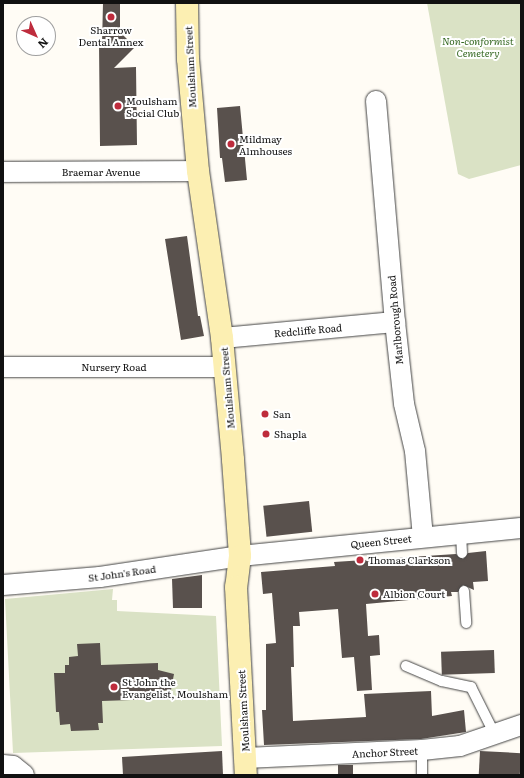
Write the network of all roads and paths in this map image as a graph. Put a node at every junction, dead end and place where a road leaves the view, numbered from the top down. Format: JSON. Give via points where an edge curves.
{"nodes":[{"id":1,"x":187,"y":3,"type":"edge"},
{"id":2,"x":376,"y":101,"type":"dead end"},
{"id":3,"x":198,"y":171,"type":"junction"},
{"id":4,"x":3,"y":172,"type":"edge"},
{"id":5,"x":394,"y":322,"type":"junction"},
{"id":6,"x":222,"y":338,"type":"junction"},
{"id":7,"x":3,"y":367,"type":"edge"},
{"id":8,"x":225,"y":367,"type":"junction"},
{"id":9,"x":521,"y":528,"type":"edge"},
{"id":10,"x":461,"y":534,"type":"junction"},
{"id":11,"x":423,"y":537,"type":"junction"},
{"id":12,"x":462,"y":553,"type":"dead end"},
{"id":13,"x":240,"y":556,"type":"junction"},
{"id":14,"x":3,"y":586,"type":"edge"},
{"id":15,"x":464,"y":591,"type":"dead end"},
{"id":16,"x":466,"y":623,"type":"dead end"},
{"id":17,"x":406,"y":666,"type":"dead end"},
{"id":18,"x":521,"y":725,"type":"edge"},
{"id":19,"x":495,"y":735,"type":"junction"},
{"id":20,"x":422,"y":750,"type":"junction"},
{"id":21,"x":3,"y":765,"type":"edge"},
{"id":22,"x":246,"y":767,"type":"edge"},
{"id":23,"x":24,"y":775,"type":"edge"},
{"id":24,"x":422,"y":775,"type":"edge"}],
"edges":[{"from":1,"to":3,"type":"street","name":"Moulsham Street","via":[[188,59]]},
{"from":2,"to":5,"type":"street","name":"Marlborough Road"},
{"from":3,"to":4,"type":"street","name":"Braemar Avenue"},
{"from":3,"to":6,"type":"street","name":"Moulsham Street"},
{"from":5,"to":6,"type":"street","name":"Redcliffe Road"},
{"from":5,"to":11,"type":"street","name":"Marlborough Road","via":[[404,404],[415,451]]},
{"from":6,"to":8,"type":"street","name":"Moulsham Street"},
{"from":7,"to":8,"type":"street","name":"Nursery Road"},
{"from":8,"to":13,"type":"street","name":"Moulsham Street"},
{"from":9,"to":10,"type":"street","name":"Queen Street"},
{"from":10,"to":11,"type":"street","name":"Queen Street"},
{"from":10,"to":12,"type":"lane"},
{"from":11,"to":13,"type":"street","name":"Queen Street"},
{"from":13,"to":14,"type":"street","name":"St John's Road","via":[[100,577]]},
{"from":13,"to":22,"type":"street","name":"Moulsham Street","via":[[236,587]]},
{"from":15,"to":16,"type":"lane"},
{"from":17,"to":19,"type":"lane","via":[[442,681],[471,687]]},
{"from":18,"to":19,"type":"street","name":"Anchor Street"},
{"from":19,"to":20,"type":"street","name":"Anchor Street","via":[[460,746]]},
{"from":20,"to":22,"type":"street","name":"Anchor Street"},
{"from":20,"to":24,"type":"lane"},
{"from":21,"to":23,"type":"street","via":[[13,766]]}]}
